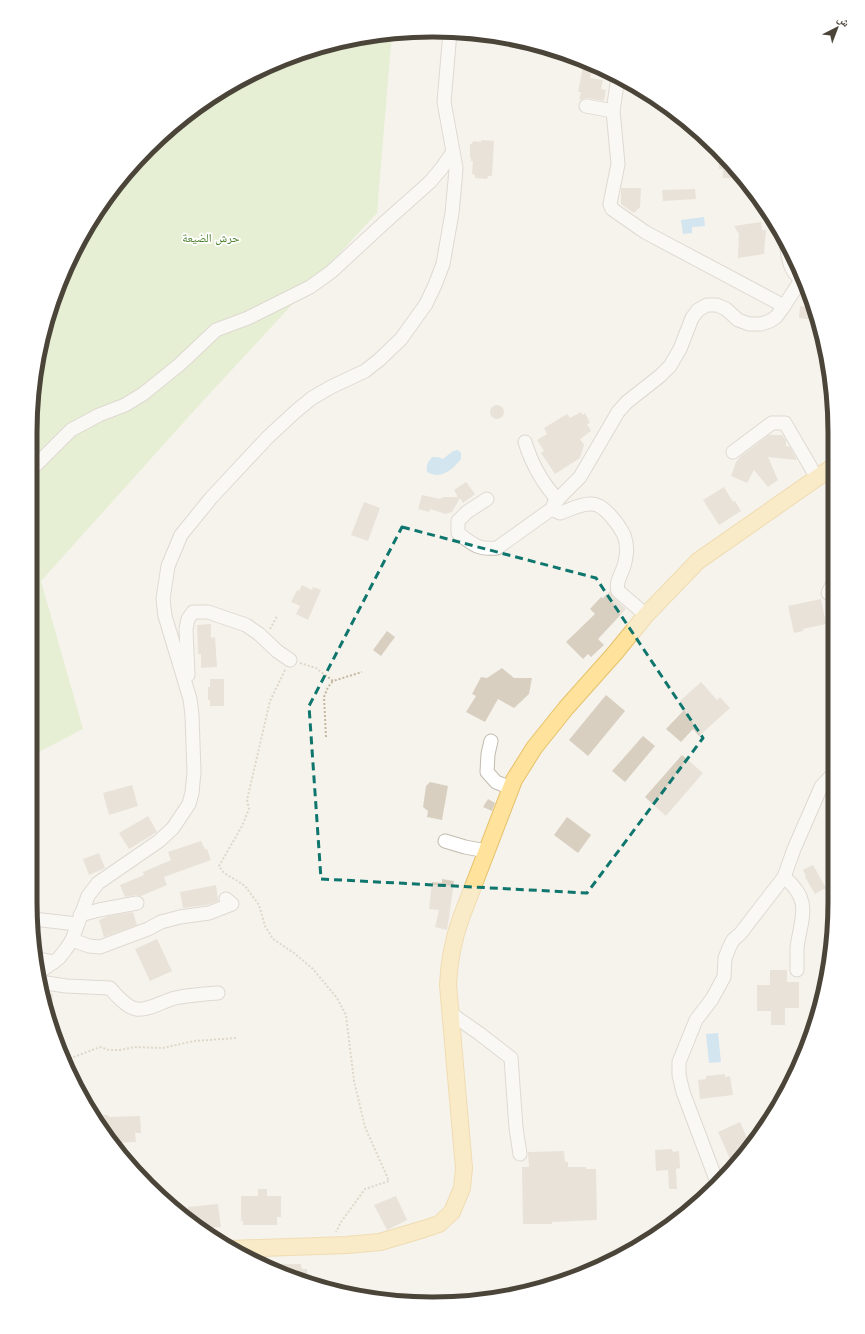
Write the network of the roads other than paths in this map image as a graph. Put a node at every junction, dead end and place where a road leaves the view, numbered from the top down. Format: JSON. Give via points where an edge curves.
{"nodes":[{"id":1,"x":450,"y":38,"type":"edge"},
{"id":2,"x":617,"y":83,"type":"edge"},
{"id":3,"x":586,"y":106,"type":"dead end"},
{"id":4,"x":613,"y":111,"type":"junction"},
{"id":5,"x":453,"y":152,"type":"junction"},
{"id":6,"x":789,"y":262,"type":"edge"},
{"id":7,"x":795,"y":275,"type":"edge"},
{"id":8,"x":799,"y":283,"type":"edge"},
{"id":9,"x":784,"y":306,"type":"junction"},
{"id":10,"x":525,"y":442,"type":"dead end"},
{"id":11,"x":733,"y":452,"type":"dead end"},
{"id":12,"x":37,"y":465,"type":"edge"},
{"id":13,"x":828,"y":470,"type":"edge"},
{"id":14,"x":818,"y":478,"type":"junction"},
{"id":15,"x":487,"y":499,"type":"dead end"},
{"id":16,"x":556,"y":504,"type":"junction"},
{"id":17,"x":646,"y":615,"type":"junction"},
{"id":18,"x":290,"y":660,"type":"road end"},
{"id":19,"x":190,"y":699,"type":"junction"},
{"id":20,"x":491,"y":741,"type":"dead end"},
{"id":21,"x":828,"y":779,"type":"edge"},
{"id":22,"x":511,"y":788,"type":"junction"},
{"id":23,"x":445,"y":841,"type":"dead end"},
{"id":24,"x":486,"y":851,"type":"junction"},
{"id":25,"x":784,"y":877,"type":"junction"},
{"id":26,"x":226,"y":899,"type":"dead end"},
{"id":27,"x":137,"y":903,"type":"dead end"},
{"id":28,"x":38,"y":919,"type":"edge"},
{"id":29,"x":79,"y":919,"type":"junction"},
{"id":30,"x":72,"y":940,"type":"junction"},
{"id":31,"x":41,"y":959,"type":"edge"},
{"id":32,"x":54,"y":962,"type":"junction"},
{"id":33,"x":43,"y":969,"type":"edge"},
{"id":34,"x":797,"y":970,"type":"dead end"},
{"id":35,"x":46,"y":983,"type":"edge"},
{"id":36,"x":218,"y":993,"type":"dead end"},
{"id":37,"x":450,"y":1013,"type":"junction"},
{"id":38,"x":520,"y":1154,"type":"dead end"},
{"id":39,"x":715,"y":1178,"type":"edge"},
{"id":40,"x":246,"y":1249,"type":"edge"}],
"edges":[{"from":1,"to":5,"type":"street","via":[[444,102]]},
{"from":2,"to":4,"type":"street"},
{"from":3,"to":4,"type":"street"},
{"from":4,"to":9,"type":"street","via":[[618,164],[610,204],[612,209],[645,232]]},
{"from":5,"to":12,"type":"street","via":[[430,182],[331,272],[310,287],[248,318],[216,330],[143,394],[72,430]]},
{"from":5,"to":19,"type":"street","via":[[456,168],[454,195],[443,264],[426,304],[411,326],[401,339],[365,371],[312,398],[268,437],[211,498],[181,535],[175,547],[168,566],[163,599],[165,616]]},
{"from":6,"to":7,"type":"street"},
{"from":8,"to":9,"type":"street"},
{"from":9,"to":16,"type":"street","via":[[770,322],[761,324],[749,324],[738,320],[717,305],[698,310],[670,366],[627,402],[611,423],[580,478]]},
{"from":10,"to":16,"type":"street","via":[[528,453]]},
{"from":11,"to":14,"type":"street","via":[[772,423],[785,423]]},
{"from":13,"to":14,"type":"main road"},
{"from":14,"to":17,"type":"main road","via":[[698,561]]},
{"from":15,"to":16,"type":"street","via":[[458,521],[458,533],[473,544],[486,549],[496,548]]},
{"from":16,"to":17,"type":"street","via":[[556,511],[560,513],[584,504],[593,504],[600,505],[609,514],[624,535],[626,545],[625,563],[617,586],[618,591]]},
{"from":17,"to":22,"type":"main road","via":[[534,748]]},
{"from":18,"to":19,"type":"street","via":[[246,625],[208,612],[193,612],[186,629]]},
{"from":19,"to":29,"type":"street","via":[[194,772],[188,804],[173,828],[159,841],[98,883],[88,896]]},
{"from":20,"to":22,"type":"street","via":[[488,772],[496,782]]},
{"from":21,"to":25,"type":"street","via":[[821,787]]},
{"from":22,"to":24,"type":"main road"},
{"from":23,"to":24,"type":"street"},
{"from":24,"to":37,"type":"main road","via":[[454,938],[449,965]]},
{"from":25,"to":34,"type":"street","via":[[793,884],[801,899],[804,914],[797,949]]},
{"from":25,"to":39,"type":"street","via":[[733,940],[725,958],[724,977],[696,1020],[679,1062],[683,1092]]},
{"from":26,"to":30,"type":"street","via":[[232,904],[209,913],[161,922],[100,947]]},
{"from":27,"to":29,"type":"street","via":[[99,910]]},
{"from":28,"to":29,"type":"street"},
{"from":29,"to":30,"type":"street"},
{"from":30,"to":32,"type":"street"},
{"from":31,"to":32,"type":"street"},
{"from":32,"to":33,"type":"street"},
{"from":35,"to":36,"type":"street","via":[[110,988],[122,1001],[136,1009],[174,999]]},
{"from":37,"to":38,"type":"street","via":[[511,1058]]},
{"from":37,"to":40,"type":"main road","via":[[464,1168],[462,1188],[452,1212],[439,1224],[380,1242]]}]}
